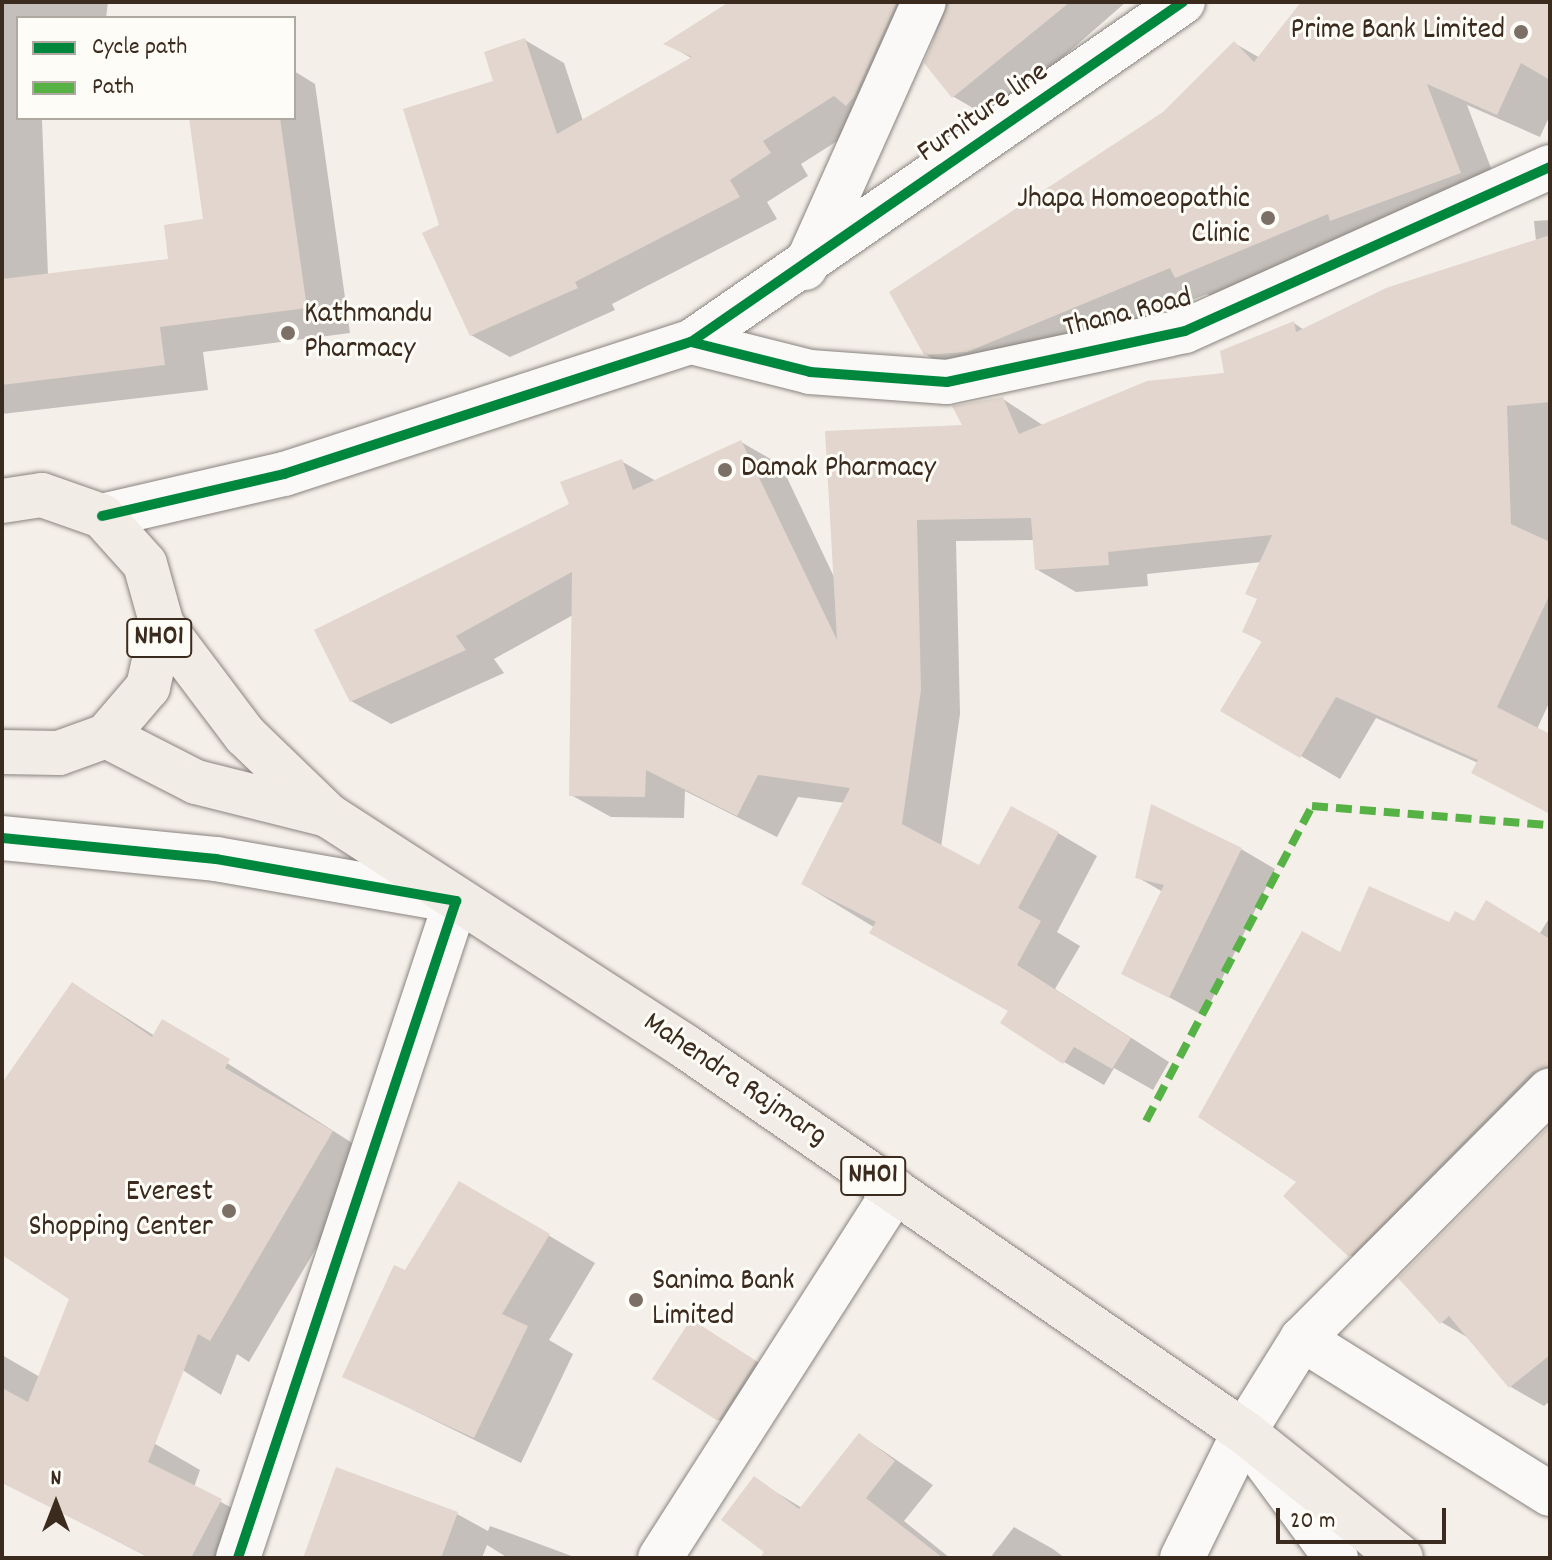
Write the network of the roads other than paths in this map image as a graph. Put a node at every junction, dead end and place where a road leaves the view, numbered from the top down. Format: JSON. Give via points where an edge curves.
{"nodes":[{"id":1,"x":924,"y":2,"type":"edge"},
{"id":2,"x":1183,"y":2,"type":"edge"},
{"id":3,"x":1550,"y":167,"type":"edge"},
{"id":4,"x":805,"y":268,"type":"junction"},
{"id":5,"x":691,"y":342,"type":"junction"},
{"id":6,"x":2,"y":501,"type":"edge"},
{"id":7,"x":102,"y":516,"type":"junction"},
{"id":8,"x":162,"y":625,"type":"junction"},
{"id":9,"x":106,"y":736,"type":"junction"},
{"id":10,"x":2,"y":752,"type":"edge"},
{"id":11,"x":329,"y":816,"type":"junction"},
{"id":12,"x":2,"y":838,"type":"edge"},
{"id":13,"x":456,"y":901,"type":"junction"},
{"id":14,"x":1550,"y":1090,"type":"edge"},
{"id":15,"x":895,"y":1191,"type":"junction"},
{"id":16,"x":1302,"y":1339,"type":"junction"},
{"id":17,"x":1244,"y":1432,"type":"junction"},
{"id":18,"x":1550,"y":1494,"type":"edge"},
{"id":19,"x":238,"y":1558,"type":"edge"},
{"id":20,"x":660,"y":1558,"type":"edge"},
{"id":21,"x":1182,"y":1558,"type":"edge"},
{"id":22,"x":1336,"y":1558,"type":"edge"},
{"id":23,"x":1401,"y":1558,"type":"edge"}],
"edges":[{"from":1,"to":4,"type":"street"},
{"from":2,"to":4,"type":"street","name":"Furniture line"},
{"from":3,"to":5,"type":"street","name":"Thana Road","via":[[1185,331],[947,382],[810,372]]},
{"from":4,"to":5,"type":"street","name":"Furniture line"},
{"from":5,"to":7,"type":"street","name":"Furniture line","via":[[284,474]]},
{"from":6,"to":7,"type":"highway","number":"NH01","via":[[42,495]]},
{"from":7,"to":8,"type":"highway","number":"NH01","via":[[145,564]]},
{"from":8,"to":9,"type":"highway","number":"NH01","via":[[148,687]]},
{"from":8,"to":11,"type":"highway","number":"NH01","via":[[245,735]]},
{"from":9,"to":10,"type":"highway","number":"NH01","via":[[59,753]]},
{"from":9,"to":11,"type":"highway","number":"NH01","via":[[196,782]]},
{"from":11,"to":13,"type":"highway","name":"Mahendra Rajmarg","number":"NH01"},
{"from":12,"to":13,"type":"street","via":[[216,859]]},
{"from":13,"to":15,"type":"highway","name":"Mahendra Rajmarg","number":"NH01"},
{"from":13,"to":19,"type":"street"},
{"from":14,"to":16,"type":"street"},
{"from":15,"to":17,"type":"highway","name":"Mahendra Rajmarg","number":"NH01"},
{"from":15,"to":20,"type":"street"},
{"from":16,"to":17,"type":"street"},
{"from":16,"to":18,"type":"street"},
{"from":17,"to":21,"type":"street"},
{"from":17,"to":22,"type":"street"},
{"from":17,"to":23,"type":"highway","name":"Mahendra Rajmarg","number":"NH01"}]}
